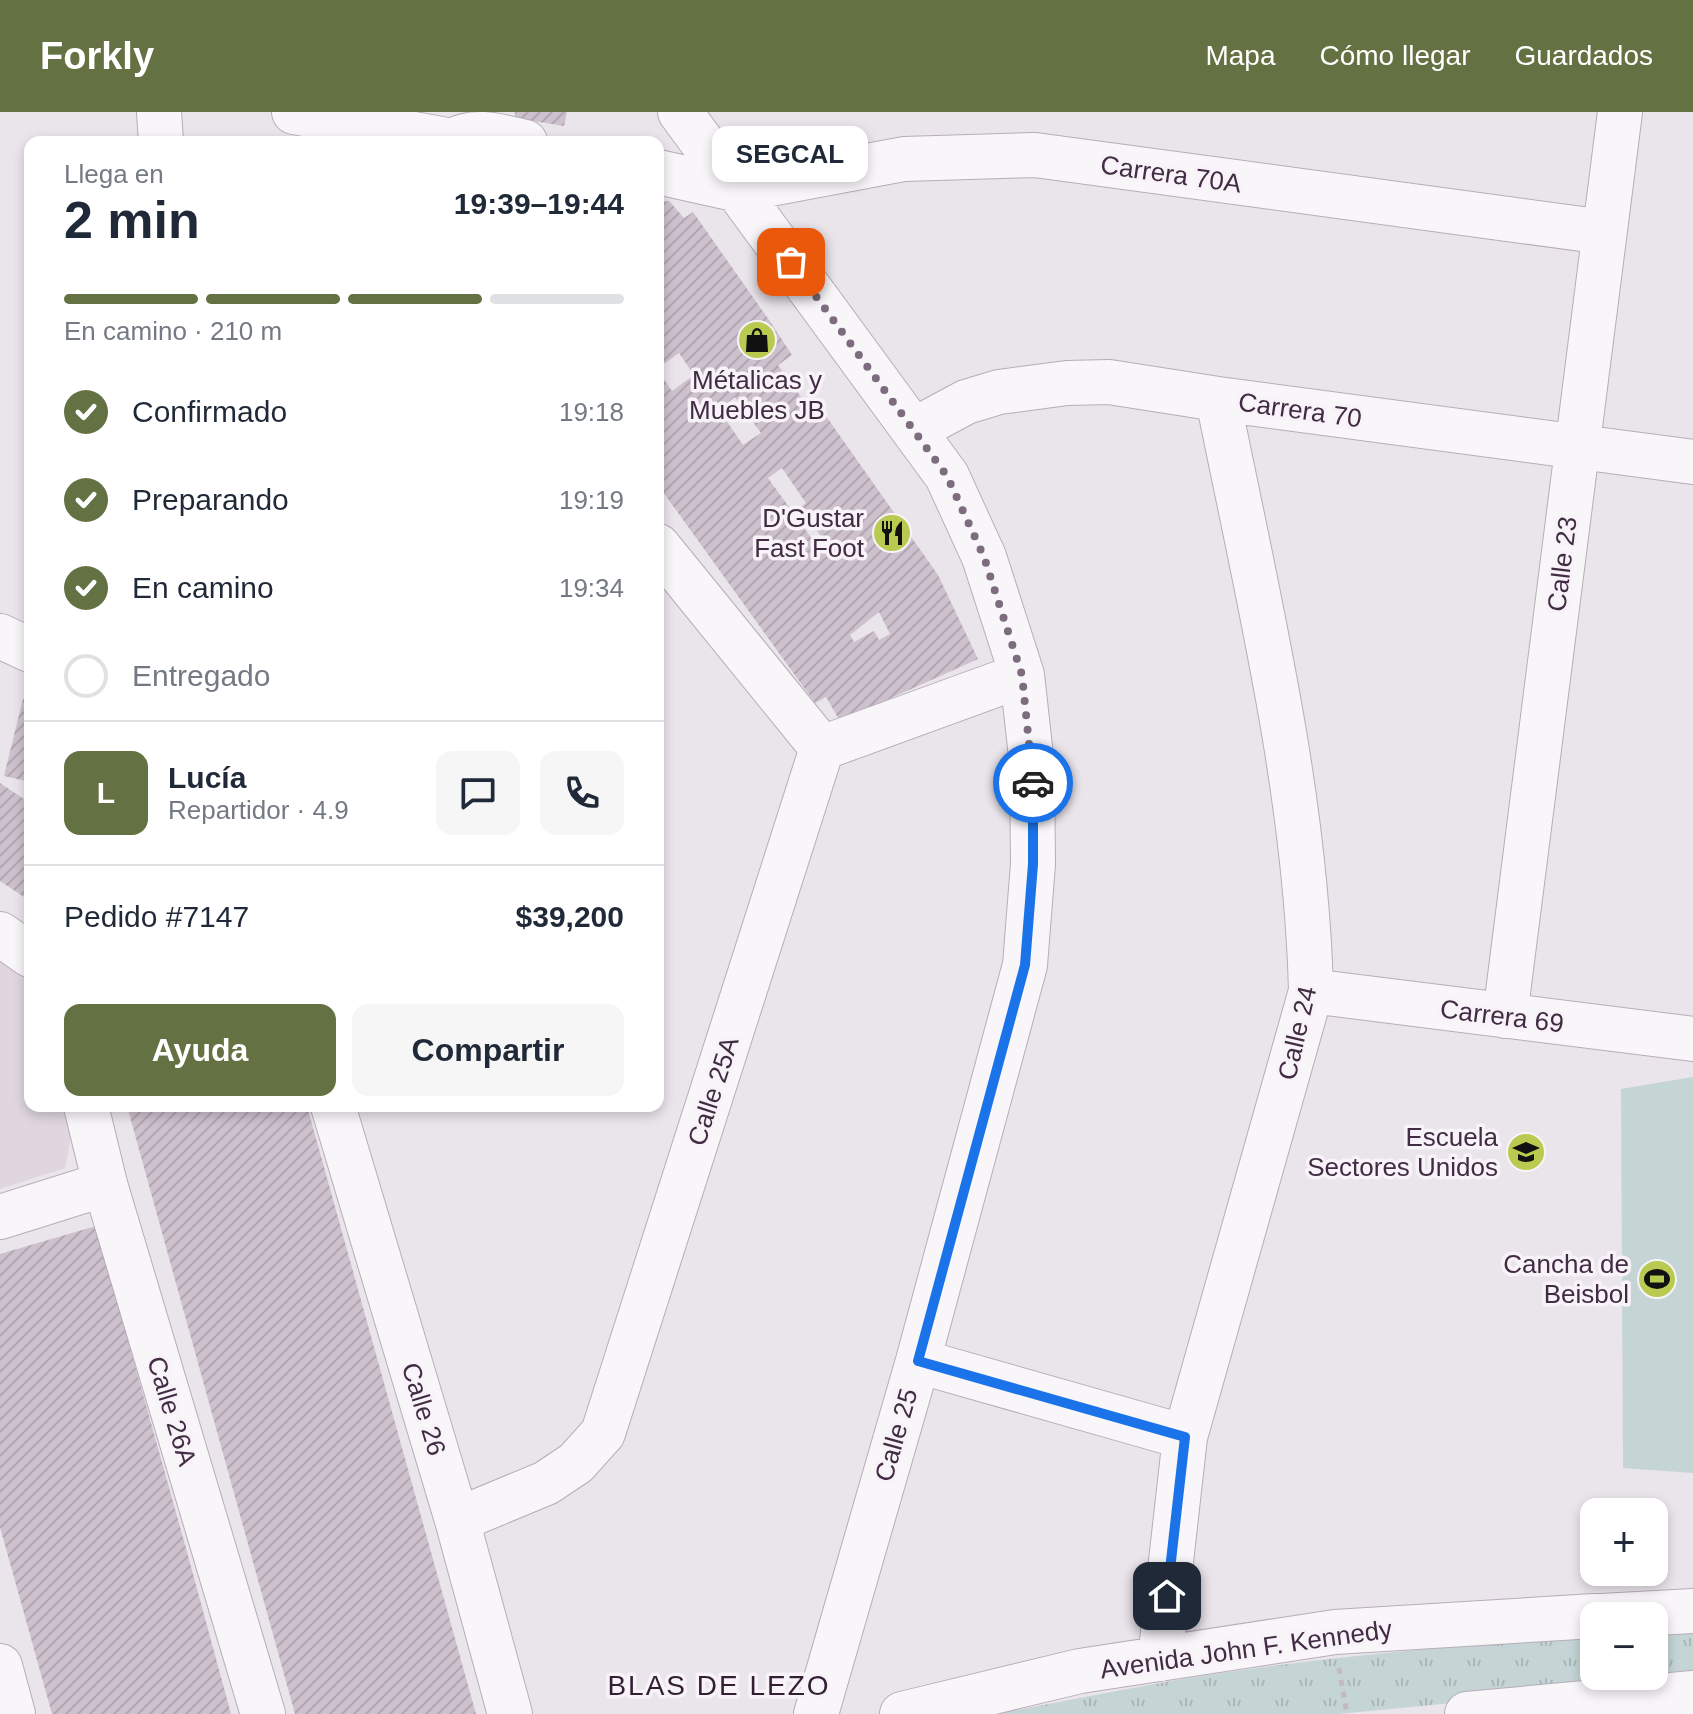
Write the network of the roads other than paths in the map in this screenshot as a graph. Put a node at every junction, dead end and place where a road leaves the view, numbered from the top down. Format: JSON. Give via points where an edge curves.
{"nodes":[{"id":1,"x":159,"y":112,"type":"edge"},
{"id":2,"x":294,"y":112,"type":"edge"},
{"id":3,"x":680,"y":112,"type":"edge"},
{"id":4,"x":1620,"y":112,"type":"edge"},
{"id":5,"x":161,"y":136,"type":"edge"},
{"id":6,"x":425,"y":136,"type":"edge"},
{"id":7,"x":460,"y":136,"type":"edge"},
{"id":8,"x":492,"y":136,"type":"edge"},
{"id":9,"x":664,"y":173,"type":"edge"},
{"id":10,"x":739,"y":190,"type":"junction"},
{"id":11,"x":1604,"y":232,"type":"junction"},
{"id":12,"x":1218,"y":399,"type":"junction"},
{"id":13,"x":914,"y":430,"type":"junction"},
{"id":14,"x":1576,"y":447,"type":"junction"},
{"id":15,"x":1693,"y":462,"type":"edge"},
{"id":16,"x":664,"y":553,"type":"edge"},
{"id":17,"x":0,"y":636,"type":"edge"},
{"id":18,"x":24,"y":647,"type":"edge"},
{"id":19,"x":1022,"y":675,"type":"junction"},
{"id":20,"x":822,"y":748,"type":"junction"},
{"id":21,"x":0,"y":934,"type":"edge"},
{"id":22,"x":24,"y":951,"type":"edge"},
{"id":23,"x":1311,"y":991,"type":"junction"},
{"id":24,"x":1505,"y":1016,"type":"junction"},
{"id":25,"x":1693,"y":1039,"type":"edge"},
{"id":26,"x":87,"y":1112,"type":"edge"},
{"id":27,"x":335,"y":1112,"type":"edge"},
{"id":28,"x":105,"y":1184,"type":"junction"},
{"id":29,"x":0,"y":1217,"type":"edge"},
{"id":30,"x":918,"y":1361,"type":"junction"},
{"id":31,"x":1185,"y":1437,"type":"junction"},
{"id":32,"x":457,"y":1520,"type":"junction"},
{"id":33,"x":1693,"y":1611,"type":"edge"},
{"id":34,"x":1668,"y":1612,"type":"edge"},
{"id":35,"x":1580,"y":1617,"type":"edge"},
{"id":36,"x":1160,"y":1659,"type":"junction"},
{"id":37,"x":0,"y":1666,"type":"edge"},
{"id":38,"x":1693,"y":1693,"type":"edge"},
{"id":39,"x":1588,"y":1708,"type":"edge"},
{"id":40,"x":13,"y":1714,"type":"edge"},
{"id":41,"x":263,"y":1714,"type":"edge"},
{"id":42,"x":510,"y":1714,"type":"edge"},
{"id":43,"x":816,"y":1714,"type":"edge"},
{"id":44,"x":902,"y":1714,"type":"edge"},
{"id":45,"x":1467,"y":1714,"type":"edge"}],
"edges":[{"from":1,"to":5,"type":"street"},
{"from":2,"to":6,"type":"street"},
{"from":3,"to":10,"type":"street","name":"Calle 25"},
{"from":4,"to":11,"type":"street","name":"Calle 23"},
{"from":7,"to":8,"type":"street"},
{"from":9,"to":10,"type":"street"},
{"from":10,"to":11,"type":"street","name":"Carrera 70A","via":[[904,159],[1035,155]]},
{"from":10,"to":13,"type":"street","name":"Calle 25"},
{"from":11,"to":14,"type":"street","name":"Calle 23"},
{"from":12,"to":13,"type":"street","name":"Carrera 70","via":[[1109,382],[1034,386],[966,402]]},
{"from":12,"to":14,"type":"street","name":"Carrera 70"},
{"from":12,"to":23,"type":"street","name":"Calle 24","via":[[1283,734],[1310,926]]},
{"from":13,"to":19,"type":"street","name":"Calle 25","via":[[947,476],[984,557]]},
{"from":14,"to":15,"type":"street","name":"Carrera 70"},
{"from":14,"to":24,"type":"street","name":"Calle 23"},
{"from":16,"to":20,"type":"street"},
{"from":17,"to":18,"type":"street"},
{"from":19,"to":20,"type":"street"},
{"from":19,"to":30,"type":"street","name":"Calle 25","via":[[1032,765],[1033,864],[1025,965]]},
{"from":20,"to":32,"type":"street","name":"Calle 25A","via":[[603,1433],[576,1463],[546,1483]]},
{"from":21,"to":22,"type":"street"},
{"from":23,"to":24,"type":"street","name":"Carrera 69"},
{"from":23,"to":31,"type":"street","name":"Calle 24"},
{"from":24,"to":25,"type":"street","name":"Carrera 69"},
{"from":26,"to":28,"type":"street","name":"Calle 26A"},
{"from":27,"to":32,"type":"street","name":"Calle 26"},
{"from":28,"to":29,"type":"street"},
{"from":28,"to":41,"type":"street","name":"Calle 26A"},
{"from":30,"to":31,"type":"street"},
{"from":30,"to":43,"type":"street","name":"Calle 25"},
{"from":31,"to":36,"type":"street","name":"Calle 24"},
{"from":32,"to":42,"type":"street","name":"Calle 26"},
{"from":33,"to":34,"type":"street"},
{"from":35,"to":36,"type":"street","name":"Avenida John F. Kennedy","via":[[1335,1632]]},
{"from":36,"to":44,"type":"street","name":"Avenida John F. Kennedy","via":[[1080,1671]]},
{"from":37,"to":40,"type":"street"},
{"from":38,"to":39,"type":"street"},
{"from":39,"to":45,"type":"street"}]}
